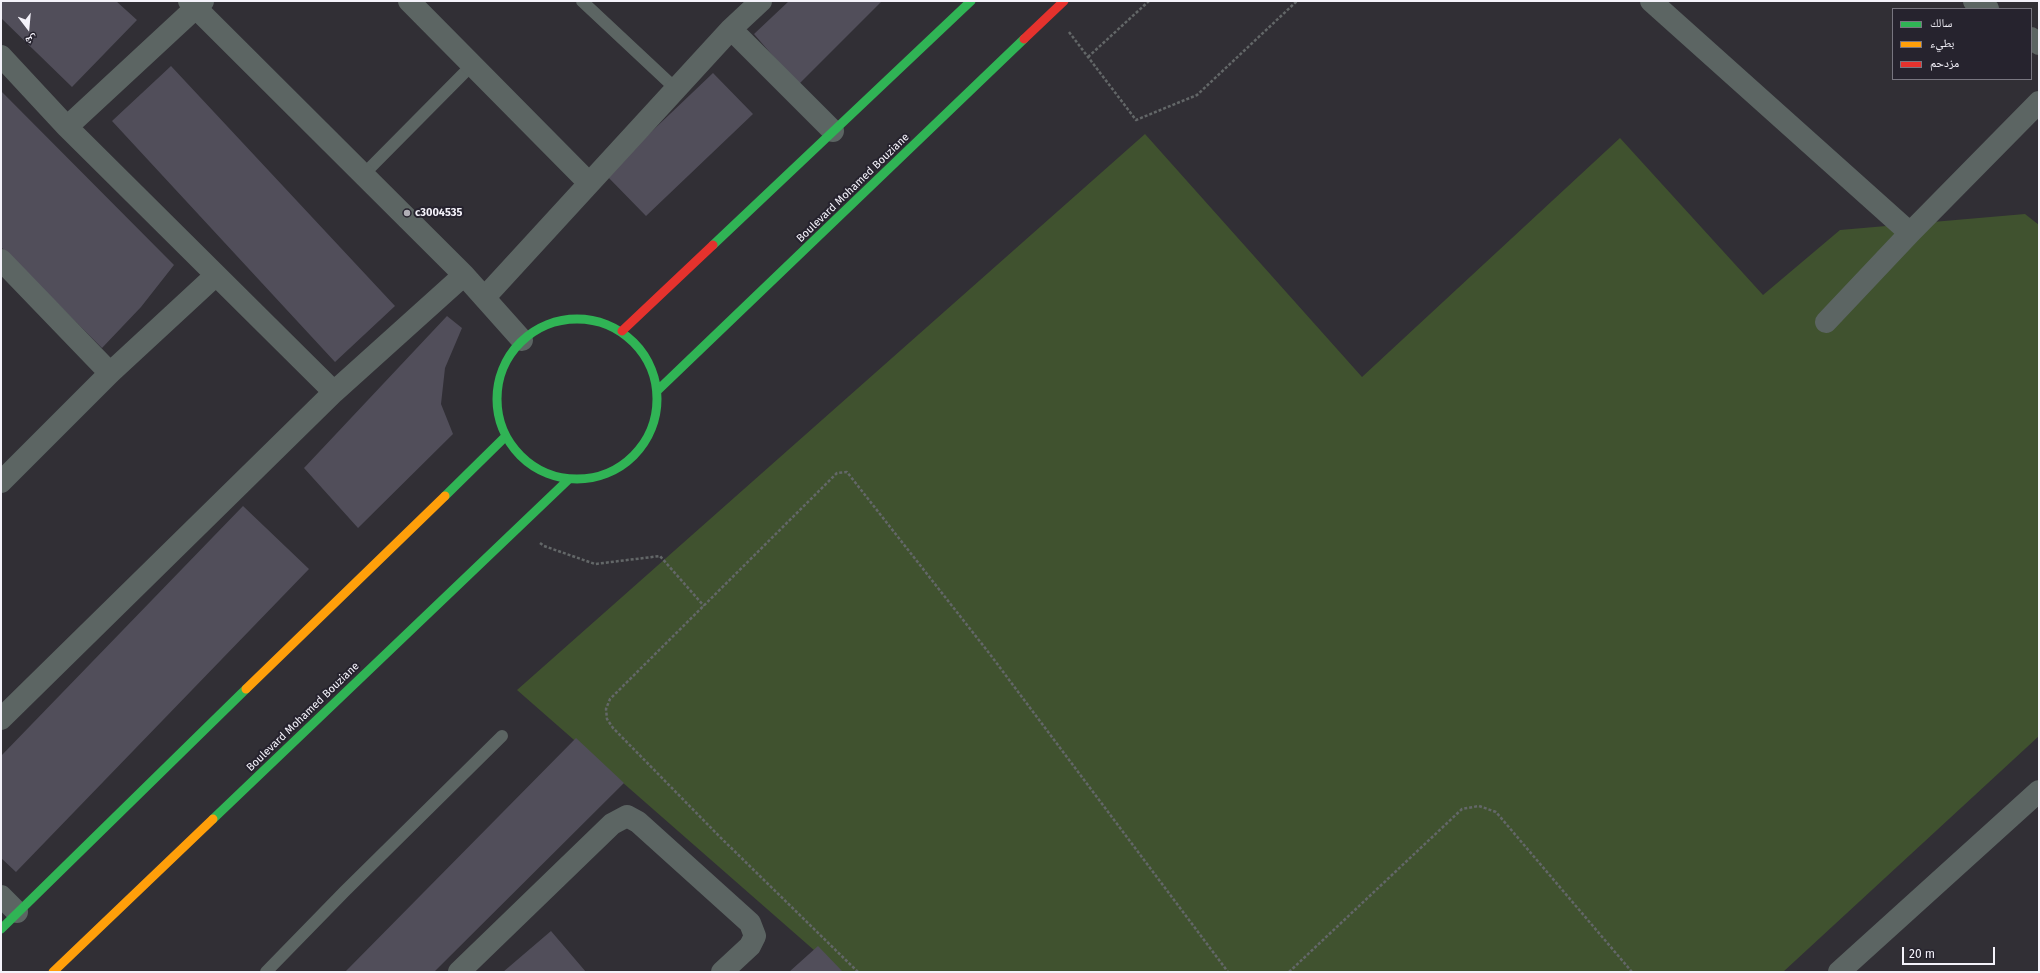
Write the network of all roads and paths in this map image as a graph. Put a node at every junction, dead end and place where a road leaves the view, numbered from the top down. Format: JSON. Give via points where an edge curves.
{"nodes":[{"id":1,"x":582,"y":1,"type":"edge"},
{"id":2,"x":971,"y":1,"type":"edge"},
{"id":3,"x":1064,"y":1,"type":"edge"},
{"id":4,"x":1148,"y":1,"type":"edge"},
{"id":5,"x":1297,"y":1,"type":"edge"},
{"id":6,"x":1651,"y":1,"type":"edge"},
{"id":7,"x":1974,"y":1,"type":"edge"},
{"id":8,"x":759,"y":2,"type":"edge"},
{"id":9,"x":196,"y":4,"type":"edge"},
{"id":10,"x":417,"y":4,"type":"edge"},
{"id":11,"x":1986,"y":8,"type":"edge"},
{"id":12,"x":1053,"y":11,"type":"junction"},
{"id":13,"x":731,"y":29,"type":"junction"},
{"id":14,"x":1,"y":56,"type":"edge"},
{"id":15,"x":1088,"y":57,"type":"junction"},
{"id":16,"x":472,"y":64,"type":"junction"},
{"id":17,"x":676,"y":89,"type":"junction"},
{"id":18,"x":2039,"y":102,"type":"edge"},
{"id":19,"x":67,"y":127,"type":"junction"},
{"id":20,"x":833,"y":131,"type":"junction"},
{"id":21,"x":363,"y":175,"type":"junction"},
{"id":22,"x":589,"y":183,"type":"junction"},
{"id":23,"x":1910,"y":233,"type":"junction"},
{"id":24,"x":1,"y":260,"type":"edge"},
{"id":25,"x":216,"y":275,"type":"junction"},
{"id":26,"x":464,"y":275,"type":"junction"},
{"id":27,"x":484,"y":297,"type":"junction"},
{"id":28,"x":1826,"y":322,"type":"dead end"},
{"id":29,"x":622,"y":331,"type":"junction"},
{"id":30,"x":522,"y":340,"type":"junction"},
{"id":31,"x":110,"y":373,"type":"junction"},
{"id":32,"x":658,"y":390,"type":"junction"},
{"id":33,"x":334,"y":392,"type":"junction"},
{"id":34,"x":505,"y":436,"type":"junction"},
{"id":35,"x":569,"y":479,"type":"junction"},
{"id":36,"x":1,"y":482,"type":"edge"},
{"id":37,"x":520,"y":526,"type":"junction"},
{"id":38,"x":704,"y":606,"type":"junction"},
{"id":39,"x":1,"y":719,"type":"edge"},
{"id":40,"x":502,"y":736,"type":"dead end"},
{"id":41,"x":2039,"y":791,"type":"edge"},
{"id":42,"x":1,"y":896,"type":"edge"},
{"id":43,"x":17,"y":912,"type":"junction"},
{"id":44,"x":1,"y":929,"type":"edge"},
{"id":45,"x":53,"y":972,"type":"edge"},
{"id":46,"x":266,"y":972,"type":"edge"},
{"id":47,"x":460,"y":972,"type":"edge"},
{"id":48,"x":722,"y":972,"type":"edge"},
{"id":49,"x":858,"y":972,"type":"edge"},
{"id":50,"x":1228,"y":972,"type":"edge"},
{"id":51,"x":1289,"y":972,"type":"edge"},
{"id":52,"x":1632,"y":972,"type":"edge"},
{"id":53,"x":1839,"y":972,"type":"edge"}],
"edges":[{"from":1,"to":17,"type":"lane"},
{"from":2,"to":20,"type":"street"},
{"from":3,"to":12,"type":"street","name":"Boulevard Mohamed Bouziane"},
{"from":4,"to":15,"type":"path"},
{"from":5,"to":15,"type":"path","via":[[1197,95],[1136,120]]},
{"from":6,"to":23,"type":"street"},
{"from":7,"to":11,"type":"street"},
{"from":8,"to":13,"type":"street"},
{"from":9,"to":19,"type":"street"},
{"from":9,"to":21,"type":"street"},
{"from":10,"to":16,"type":"street"},
{"from":12,"to":15,"type":"path"},
{"from":12,"to":32,"type":"street","name":"Boulevard Mohamed Bouziane"},
{"from":13,"to":17,"type":"street"},
{"from":13,"to":20,"type":"street"},
{"from":14,"to":19,"type":"street"},
{"from":16,"to":21,"type":"lane"},
{"from":16,"to":22,"type":"street"},
{"from":17,"to":22,"type":"street"},
{"from":18,"to":23,"type":"street"},
{"from":19,"to":25,"type":"street"},
{"from":20,"to":29,"type":"street"},
{"from":21,"to":26,"type":"street"},
{"from":22,"to":27,"type":"street"},
{"from":23,"to":28,"type":"street"},
{"from":24,"to":31,"type":"street"},
{"from":25,"to":31,"type":"street"},
{"from":25,"to":33,"type":"street"},
{"from":26,"to":27,"type":"street"},
{"from":26,"to":33,"type":"street"},
{"from":27,"to":30,"type":"street"},
{"from":29,"to":30,"type":"street","via":[[597,320],[570,318],[544,325]]},
{"from":29,"to":32,"type":"street","via":[[640,347],[652,367]]},
{"from":30,"to":34,"type":"street","via":[[506,360],[498,384],[497,410]]},
{"from":31,"to":36,"type":"street"},
{"from":32,"to":35,"type":"street","via":[[656,419],[651,434],[624,465],[598,477]]},
{"from":33,"to":39,"type":"street"},
{"from":34,"to":35,"type":"street","via":[[523,458],[544,473]]},
{"from":34,"to":43,"type":"street"},
{"from":35,"to":37,"type":"street","name":"Boulevard Mohamed Bouziane"},
{"from":37,"to":38,"type":"path","via":[[544,546],[595,564],[660,556]]},
{"from":37,"to":45,"type":"street","name":"Boulevard Mohamed Bouziane"},
{"from":38,"to":49,"type":"path","via":[[610,699],[606,709],[607,719],[719,836]]},
{"from":38,"to":50,"type":"path","via":[[836,473],[847,472],[989,653]]},
{"from":40,"to":46,"type":"lane"},
{"from":41,"to":53,"type":"street"},
{"from":42,"to":43,"type":"street"},
{"from":43,"to":44,"type":"street"},
{"from":47,"to":48,"type":"street","via":[[612,824],[627,816],[638,822],[750,923],[755,936],[750,946]]},
{"from":51,"to":52,"type":"path","via":[[1462,809],[1479,806],[1496,812]]}]}
